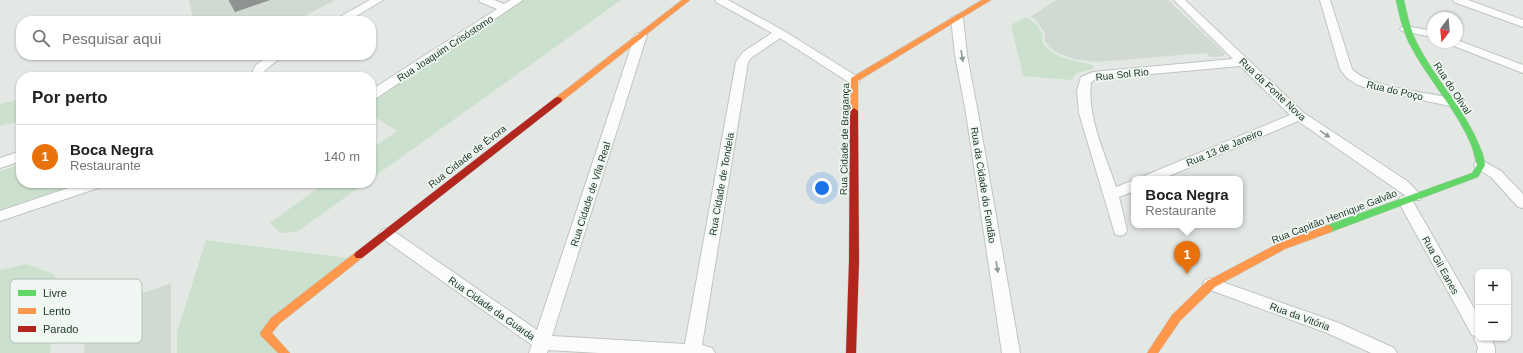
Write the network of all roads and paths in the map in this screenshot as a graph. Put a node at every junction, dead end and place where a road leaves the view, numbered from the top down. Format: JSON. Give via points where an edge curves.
{"nodes":[{"id":1,"x":378,"y":0,"type":"edge"},
{"id":2,"x":484,"y":0,"type":"edge"},
{"id":3,"x":518,"y":0,"type":"edge"},
{"id":4,"x":686,"y":0,"type":"edge"},
{"id":5,"x":720,"y":0,"type":"edge"},
{"id":6,"x":987,"y":0,"type":"edge"},
{"id":7,"x":1179,"y":0,"type":"edge"},
{"id":8,"x":1325,"y":0,"type":"edge"},
{"id":9,"x":1400,"y":0,"type":"edge"},
{"id":10,"x":1458,"y":0,"type":"edge"},
{"id":11,"x":505,"y":8,"type":"junction"},
{"id":12,"x":349,"y":16,"type":"edge"},
{"id":13,"x":957,"y":18,"type":"junction"},
{"id":14,"x":1523,"y":24,"type":"edge"},
{"id":15,"x":1406,"y":29,"type":"junction"},
{"id":16,"x":1427,"y":33,"type":"edge"},
{"id":17,"x":780,"y":34,"type":"junction"},
{"id":18,"x":641,"y":35,"type":"junction"},
{"id":19,"x":1463,"y":46,"type":"edge"},
{"id":20,"x":271,"y":60,"type":"edge"},
{"id":21,"x":1244,"y":62,"type":"junction"},
{"id":22,"x":1523,"y":68,"type":"edge"},
{"id":23,"x":258,"y":72,"type":"edge"},
{"id":24,"x":854,"y":80,"type":"junction"},
{"id":25,"x":376,"y":93,"type":"edge"},
{"id":26,"x":1450,"y":102,"type":"junction"},
{"id":27,"x":1299,"y":116,"type":"junction"},
{"id":28,"x":16,"y":158,"type":"edge"},
{"id":29,"x":0,"y":163,"type":"edge"},
{"id":30,"x":1481,"y":165,"type":"junction"},
{"id":31,"x":1156,"y":176,"type":"edge"},
{"id":32,"x":1131,"y":186,"type":"edge"},
{"id":33,"x":84,"y":188,"type":"edge"},
{"id":34,"x":1111,"y":195,"type":"junction"},
{"id":35,"x":1410,"y":198,"type":"junction"},
{"id":36,"x":1523,"y":203,"type":"edge"},
{"id":37,"x":0,"y":216,"type":"edge"},
{"id":38,"x":1120,"y":230,"type":"dead end"},
{"id":39,"x":387,"y":234,"type":"junction"},
{"id":40,"x":1211,"y":284,"type":"junction"},
{"id":41,"x":1475,"y":324,"type":"edge"},
{"id":42,"x":1484,"y":341,"type":"edge"},
{"id":43,"x":540,"y":347,"type":"edge"},
{"id":44,"x":285,"y":353,"type":"edge"},
{"id":45,"x":697,"y":353,"type":"edge"},
{"id":46,"x":851,"y":353,"type":"edge"},
{"id":47,"x":1011,"y":353,"type":"edge"},
{"id":48,"x":1152,"y":353,"type":"edge"},
{"id":49,"x":1388,"y":353,"type":"edge"},
{"id":50,"x":1486,"y":353,"type":"edge"}],
"edges":[{"from":1,"to":12,"type":"street"},
{"from":2,"to":11,"type":"street"},
{"from":3,"to":11,"type":"street","name":"Rua Joaquim Crisóstomo"},
{"from":4,"to":18,"type":"street","name":"Rua Cidade de Évora"},
{"from":5,"to":17,"type":"street"},
{"from":6,"to":13,"type":"street","name":"Rua Cidade de Bragança"},
{"from":7,"to":21,"type":"street","name":"Rua da Fonte Nova"},
{"from":8,"to":26,"type":"street","name":"Rua do Poço","via":[[1349,74],[1374,86]]},
{"from":9,"to":15,"type":"street","name":"Rua do Olival"},
{"from":10,"to":14,"type":"street"},
{"from":11,"to":25,"type":"street","name":"Rua Joaquim Crisóstomo"},
{"from":13,"to":24,"type":"street","name":"Rua Cidade de Bragança"},
{"from":13,"to":47,"type":"street","name":"Rua da Cidade do Fundão","one_way":true},
{"from":15,"to":16,"type":"street"},
{"from":15,"to":26,"type":"street","name":"Rua do Olival","via":[[1417,53]]},
{"from":17,"to":24,"type":"street"},
{"from":17,"to":45,"type":"street","name":"Rua Cidade de Tondela","via":[[747,55],[742,62]]},
{"from":18,"to":39,"type":"street","name":"Rua Cidade de Évora"},
{"from":18,"to":43,"type":"street","name":"Rua Cidade de Vila Real"},
{"from":19,"to":22,"type":"street"},
{"from":20,"to":23,"type":"street"},
{"from":21,"to":27,"type":"street","name":"Rua da Fonte Nova"},
{"from":21,"to":34,"type":"street","name":"Rua Sol Rio","via":[[1093,76],[1084,80],[1084,110]]},
{"from":24,"to":46,"type":"street","name":"Rua Cidade de Bragança"},
{"from":26,"to":30,"type":"street","name":"Rua do Olival","via":[[1475,145]]},
{"from":27,"to":31,"type":"street","name":"Rua 13 de Janeiro"},
{"from":27,"to":35,"type":"street","name":"Rua da Fonte Nova","one_way":true,"via":[[1402,185]]},
{"from":28,"to":29,"type":"street"},
{"from":30,"to":35,"type":"street","name":"Rua Capitão Henrique Galvão","via":[[1475,175]]},
{"from":30,"to":36,"type":"street","via":[[1496,174]]},
{"from":32,"to":34,"type":"street"},
{"from":33,"to":37,"type":"street"},
{"from":34,"to":38,"type":"street","name":"Rua Sol Rio"},
{"from":35,"to":40,"type":"street","name":"Rua Capitão Henrique Galvão","via":[[1282,246]]},
{"from":35,"to":41,"type":"street","name":"Rua Gil Eanes"},
{"from":39,"to":43,"type":"street","name":"Rua Cidade da Guarda"},
{"from":39,"to":44,"type":"street","name":"Rua Cidade de Évora","via":[[275,321],[265,333]]},
{"from":40,"to":48,"type":"street","name":"Rua Capitão Henrique Galvão","via":[[1176,318]]},
{"from":40,"to":49,"type":"street","name":"Rua da Vitória","via":[[1333,328]]},
{"from":42,"to":50,"type":"street","via":[[1487,347]]},
{"from":43,"to":45,"type":"street","name":"Rua Cidade da Guarda"}]}
